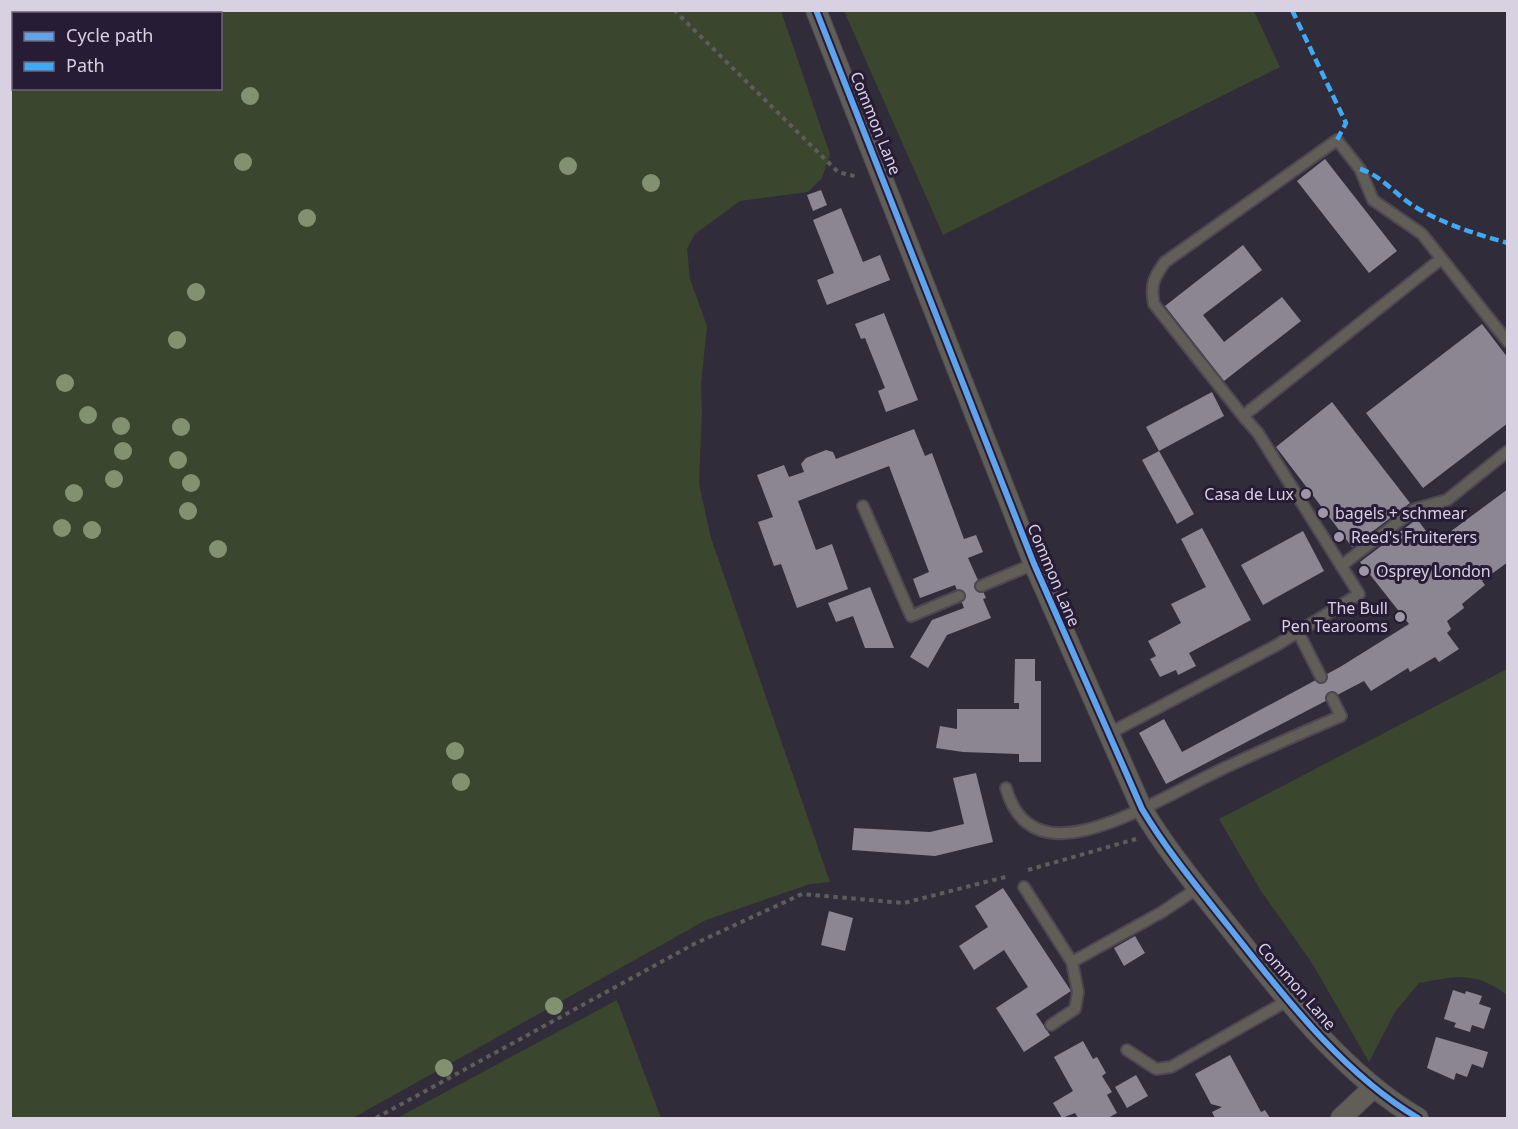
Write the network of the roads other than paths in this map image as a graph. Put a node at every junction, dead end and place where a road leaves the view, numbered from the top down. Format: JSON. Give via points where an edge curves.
{"nodes":[{"id":1,"x":816,"y":10,"type":"edge"},
{"id":2,"x":1442,"y":259,"type":"junction"},
{"id":3,"x":1508,"y":342,"type":"edge"},
{"id":4,"x":1243,"y":416,"type":"junction"},
{"id":5,"x":1508,"y":451,"type":"edge"},
{"id":6,"x":863,"y":506,"type":"dead end"},
{"id":7,"x":1034,"y":564,"type":"junction"},
{"id":8,"x":1341,"y":566,"type":"junction"},
{"id":9,"x":981,"y":586,"type":"dead end"},
{"id":10,"x":959,"y":596,"type":"dead end"},
{"id":11,"x":1298,"y":632,"type":"junction"},
{"id":12,"x":1321,"y":677,"type":"dead end"},
{"id":13,"x":1332,"y":698,"type":"dead end"},
{"id":14,"x":1108,"y":734,"type":"junction"},
{"id":15,"x":1006,"y":788,"type":"dead end"},
{"id":16,"x":1142,"y":809,"type":"junction"},
{"id":17,"x":1024,"y":887,"type":"dead end"},
{"id":18,"x":1198,"y":888,"type":"junction"},
{"id":19,"x":1072,"y":962,"type":"junction"},
{"id":20,"x":1287,"y":1000,"type":"junction"},
{"id":21,"x":1051,"y":1025,"type":"dead end"},
{"id":22,"x":1127,"y":1050,"type":"dead end"},
{"id":23,"x":1374,"y":1087,"type":"junction"},
{"id":24,"x":1341,"y":1119,"type":"edge"},
{"id":25,"x":1418,"y":1119,"type":"edge"}],
"edges":[{"from":1,"to":7,"type":"street","name":"Common Lane"},
{"from":2,"to":3,"type":"lane"},
{"from":2,"to":4,"type":"lane"},
{"from":2,"to":4,"type":"lane","via":[[1422,234],[1373,200],[1360,170],[1337,140],[1165,262],[1153,278],[1154,304]]},
{"from":4,"to":8,"type":"lane"},
{"from":5,"to":8,"type":"lane","via":[[1448,500],[1415,509]]},
{"from":6,"to":10,"type":"lane","via":[[911,616]]},
{"from":7,"to":9,"type":"lane"},
{"from":7,"to":14,"type":"street","name":"Common Lane"},
{"from":8,"to":11,"type":"lane","via":[[1359,594]]},
{"from":11,"to":12,"type":"lane"},
{"from":11,"to":14,"type":"lane","via":[[1208,684]]},
{"from":13,"to":16,"type":"lane","via":[[1341,716]]},
{"from":14,"to":16,"type":"street","name":"Common Lane"},
{"from":15,"to":16,"type":"lane","via":[[1011,808],[1021,820],[1049,832],[1084,830]]},
{"from":16,"to":18,"type":"street","name":"Common Lane"},
{"from":17,"to":19,"type":"lane"},
{"from":18,"to":19,"type":"lane"},
{"from":18,"to":20,"type":"street","name":"Common Lane"},
{"from":19,"to":21,"type":"lane","via":[[1078,992],[1075,1008]]},
{"from":20,"to":22,"type":"lane","via":[[1171,1067],[1156,1069]]},
{"from":20,"to":23,"type":"street","name":"Common Lane"},
{"from":23,"to":24,"type":"street"},
{"from":23,"to":25,"type":"street","name":"Common Lane"}]}
